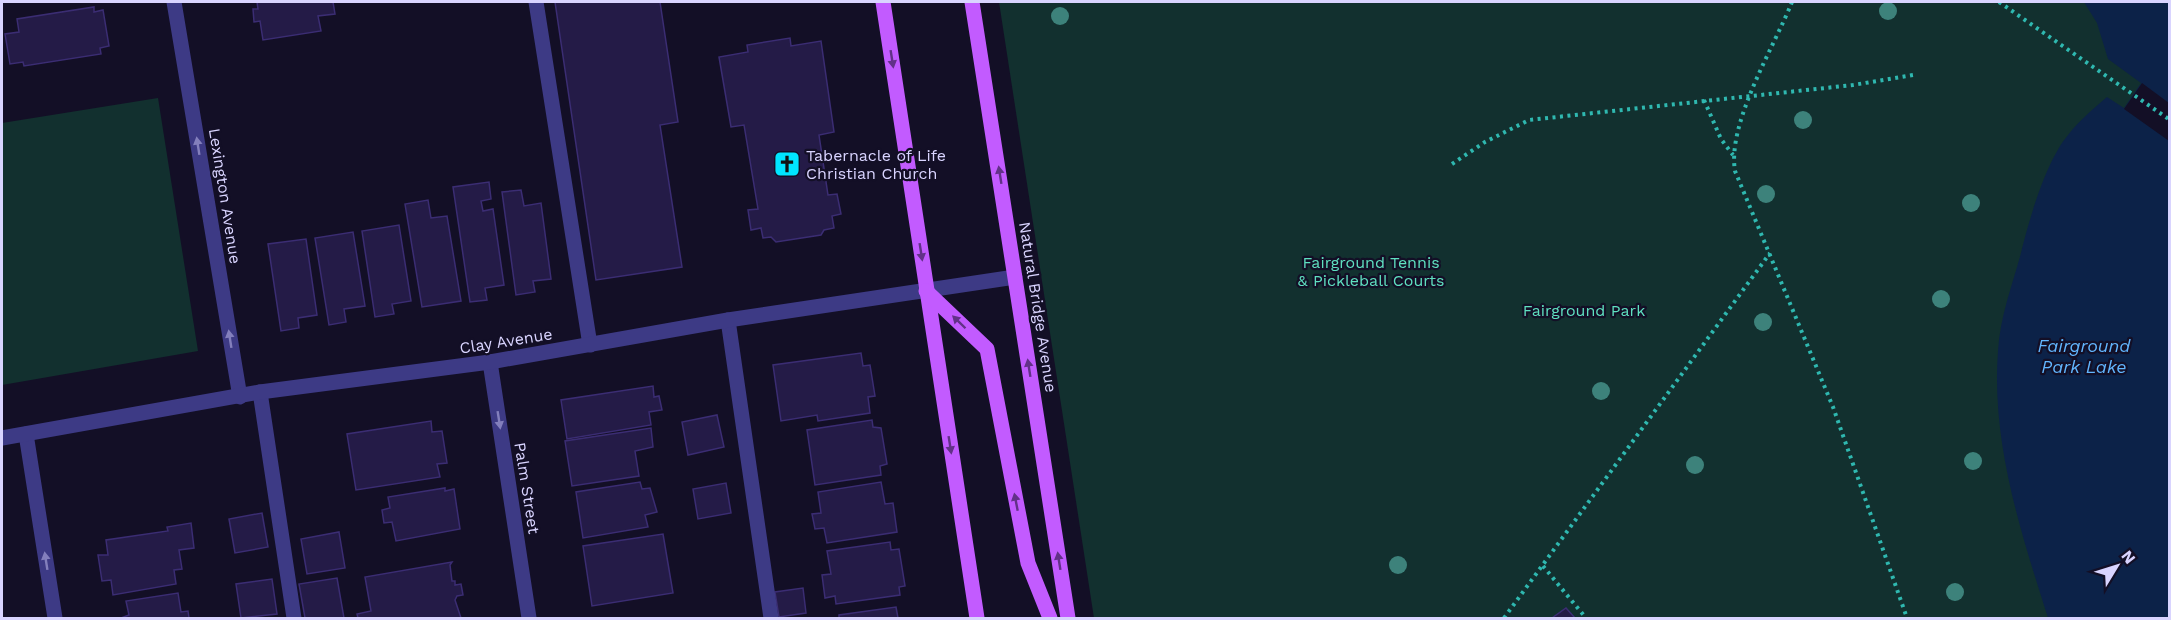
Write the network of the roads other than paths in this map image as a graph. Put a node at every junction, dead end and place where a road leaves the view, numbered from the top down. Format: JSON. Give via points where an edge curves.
{"nodes":[{"id":1,"x":174,"y":2,"type":"edge"},
{"id":2,"x":536,"y":2,"type":"edge"},
{"id":3,"x":883,"y":2,"type":"edge"},
{"id":4,"x":972,"y":2,"type":"edge"},
{"id":5,"x":1015,"y":277,"type":"junction"},
{"id":6,"x":927,"y":291,"type":"junction"},
{"id":7,"x":728,"y":320,"type":"junction"},
{"id":8,"x":590,"y":345,"type":"junction"},
{"id":9,"x":490,"y":362,"type":"junction"},
{"id":10,"x":260,"y":392,"type":"junction"},
{"id":11,"x":240,"y":397,"type":"junction"},
{"id":12,"x":26,"y":434,"type":"junction"},
{"id":13,"x":2,"y":438,"type":"edge"},
{"id":14,"x":55,"y":618,"type":"edge"},
{"id":15,"x":294,"y":618,"type":"edge"},
{"id":16,"x":529,"y":618,"type":"edge"},
{"id":17,"x":771,"y":618,"type":"edge"},
{"id":18,"x":978,"y":618,"type":"edge"},
{"id":19,"x":1050,"y":618,"type":"edge"},
{"id":20,"x":1068,"y":618,"type":"edge"}],
"edges":[{"from":11,"to":1,"type":"street","name":"Lexington Avenue","one_way":true},
{"from":2,"to":8,"type":"street"},
{"from":3,"to":6,"type":"main road","one_way":true},
{"from":5,"to":4,"type":"main road","name":"Natural Bridge Avenue","one_way":true},
{"from":5,"to":6,"type":"street","name":"Clay Avenue"},
{"from":20,"to":5,"type":"main road","name":"Natural Bridge Avenue","one_way":true},
{"from":6,"to":7,"type":"street","name":"Clay Avenue"},
{"from":6,"to":18,"type":"main road","one_way":true},
{"from":19,"to":6,"type":"main road","one_way":true,"via":[[1028,563],[987,349]]},
{"from":7,"to":8,"type":"street","name":"Clay Avenue"},
{"from":7,"to":17,"type":"street"},
{"from":8,"to":9,"type":"street","name":"Clay Avenue"},
{"from":9,"to":10,"type":"street","name":"Clay Avenue"},
{"from":9,"to":16,"type":"street","name":"Palm Street","one_way":true},
{"from":10,"to":11,"type":"street","name":"Clay Avenue"},
{"from":10,"to":15,"type":"street"},
{"from":11,"to":12,"type":"street","name":"Clay Avenue"},
{"from":12,"to":13,"type":"street","name":"Clay Avenue"},
{"from":14,"to":12,"type":"street","one_way":true}]}
